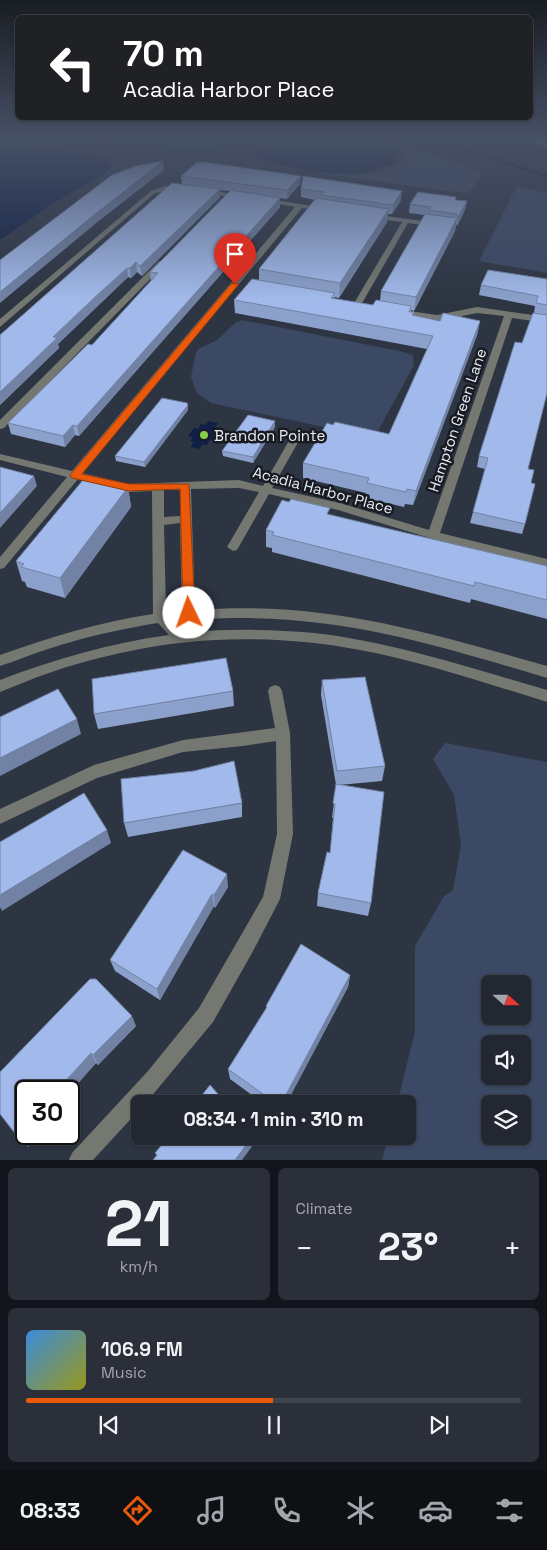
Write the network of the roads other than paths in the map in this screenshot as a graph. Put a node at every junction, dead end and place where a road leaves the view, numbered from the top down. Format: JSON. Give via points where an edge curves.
{"nodes":[{"id":1,"x":153,"y":192,"type":"edge"},
{"id":2,"x":206,"y":192,"type":"edge"},
{"id":3,"x":229,"y":195,"type":"junction"},
{"id":4,"x":300,"y":205,"type":"junction"},
{"id":5,"x":218,"y":207,"type":"edge"},
{"id":6,"x":329,"y":210,"type":"edge"},
{"id":7,"x":368,"y":215,"type":"edge"},
{"id":8,"x":406,"y":221,"type":"junction"},
{"id":9,"x":443,"y":226,"type":"edge"},
{"id":10,"x":170,"y":254,"type":"edge"},
{"id":11,"x":357,"y":305,"type":"edge"},
{"id":12,"x":385,"y":310,"type":"edge"},
{"id":13,"x":509,"y":314,"type":"junction"},
{"id":14,"x":547,"y":320,"type":"edge"},
{"id":15,"x":0,"y":324,"type":"edge"},
{"id":16,"x":0,"y":426,"type":"edge"},
{"id":17,"x":299,"y":432,"type":"dead end"},
{"id":18,"x":0,"y":457,"type":"edge"},
{"id":19,"x":75,"y":475,"type":"junction"},
{"id":20,"x":185,"y":486,"type":"junction"},
{"id":21,"x":158,"y":488,"type":"junction"},
{"id":22,"x":266,"y":489,"type":"junction"},
{"id":23,"x":185,"y":520,"type":"junction"},
{"id":24,"x":159,"y":522,"type":"junction"},
{"id":25,"x":433,"y":536,"type":"junction"},
{"id":26,"x":233,"y":547,"type":"dead end"},
{"id":27,"x":547,"y":563,"type":"edge"},
{"id":28,"x":0,"y":565,"type":"edge"},
{"id":29,"x":189,"y":613,"type":"junction"},
{"id":30,"x":160,"y":617,"type":"junction"},
{"id":31,"x":180,"y":638,"type":"junction"},
{"id":32,"x":0,"y":661,"type":"edge"},
{"id":33,"x":547,"y":672,"type":"edge"},
{"id":34,"x":0,"y":686,"type":"edge"},
{"id":35,"x":275,"y":691,"type":"dead end"},
{"id":36,"x":547,"y":696,"type":"edge"},
{"id":37,"x":283,"y":733,"type":"junction"},
{"id":38,"x":0,"y":817,"type":"edge"},
{"id":39,"x":79,"y":1160,"type":"edge"}],
"edges":[{"from":1,"to":15,"type":"street"},
{"from":2,"to":3,"type":"street"},
{"from":3,"to":4,"type":"street"},
{"from":3,"to":5,"type":"street"},
{"from":4,"to":6,"type":"street"},
{"from":4,"to":19,"type":"street","via":[[240,285]]},
{"from":7,"to":8,"type":"street"},
{"from":8,"to":9,"type":"street"},
{"from":8,"to":11,"type":"street"},
{"from":10,"to":16,"type":"street"},
{"from":12,"to":13,"type":"street","via":[[437,318],[477,310]]},
{"from":13,"to":14,"type":"street"},
{"from":13,"to":25,"type":"street","name":"Hampton Green Lane"},
{"from":17,"to":22,"type":"street"},
{"from":18,"to":19,"type":"street","name":"Acadia Harbor Place"},
{"from":19,"to":21,"type":"street","name":"Acadia Harbor Place","via":[[129,488]]},
{"from":19,"to":28,"type":"street"},
{"from":20,"to":21,"type":"street","name":"Acadia Harbor Place"},
{"from":20,"to":22,"type":"street","name":"Acadia Harbor Place","via":[[239,484]]},
{"from":20,"to":23,"type":"street"},
{"from":21,"to":24,"type":"street"},
{"from":22,"to":25,"type":"street","name":"Acadia Harbor Place","via":[[340,507]]},
{"from":22,"to":26,"type":"street"},
{"from":23,"to":24,"type":"street"},
{"from":23,"to":29,"type":"street"},
{"from":24,"to":30,"type":"street"},
{"from":25,"to":27,"type":"street","name":"Acadia Harbor Place"},
{"from":29,"to":30,"type":"street"},
{"from":29,"to":31,"type":"street"},
{"from":29,"to":33,"type":"street","via":[[270,612],[358,622]]},
{"from":30,"to":31,"type":"street"},
{"from":30,"to":32,"type":"street","via":[[58,640]]},
{"from":31,"to":34,"type":"street","via":[[94,653]]},
{"from":31,"to":36,"type":"street","via":[[262,634],[330,640],[396,653]]},
{"from":35,"to":37,"type":"street"},
{"from":37,"to":38,"type":"street","via":[[183,746],[94,772]]},
{"from":37,"to":39,"type":"street","via":[[285,834],[271,898],[206,1015],[155,1078]]}]}
